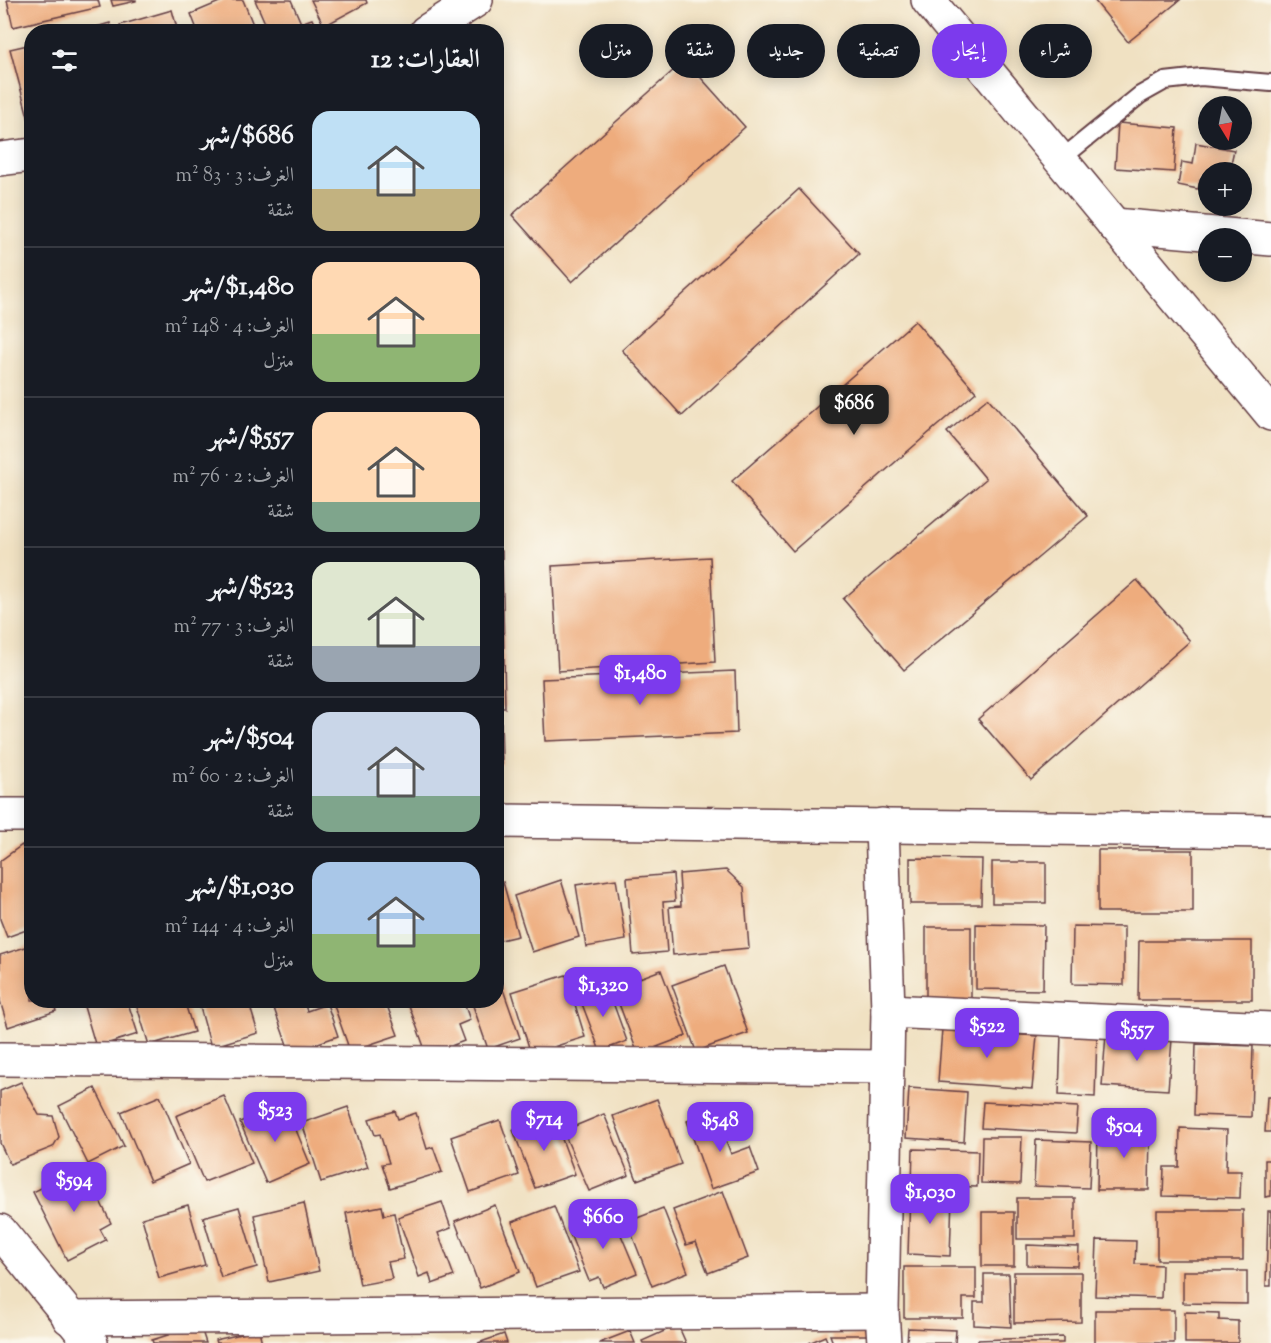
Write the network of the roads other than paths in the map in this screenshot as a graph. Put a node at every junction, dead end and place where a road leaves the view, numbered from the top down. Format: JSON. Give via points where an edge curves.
{"nodes":[{"id":1,"x":476,"y":0,"type":"edge"},
{"id":2,"x":928,"y":0,"type":"edge"},
{"id":3,"x":438,"y":24,"type":"edge"},
{"id":4,"x":1271,"y":83,"type":"edge"},
{"id":5,"x":24,"y":156,"type":"edge"},
{"id":6,"x":0,"y":159,"type":"edge"},
{"id":7,"x":1060,"y":160,"type":"junction"},
{"id":8,"x":1114,"y":225,"type":"junction"},
{"id":9,"x":1271,"y":239,"type":"edge"},
{"id":10,"x":1271,"y":414,"type":"edge"},
{"id":11,"x":0,"y":815,"type":"edge"},
{"id":12,"x":24,"y":815,"type":"edge"},
{"id":13,"x":504,"y":821,"type":"edge"},
{"id":14,"x":882,"y":825,"type":"junction"},
{"id":15,"x":1271,"y":831,"type":"edge"},
{"id":16,"x":888,"y":1011,"type":"junction"},
{"id":17,"x":1271,"y":1029,"type":"edge"},
{"id":18,"x":0,"y":1059,"type":"edge"},
{"id":19,"x":887,"y":1066,"type":"junction"},
{"id":20,"x":0,"y":1231,"type":"edge"},
{"id":21,"x":882,"y":1311,"type":"junction"},
{"id":22,"x":69,"y":1318,"type":"junction"},
{"id":23,"x":91,"y":1343,"type":"edge"},
{"id":24,"x":884,"y":1343,"type":"edge"}],
"edges":[{"from":1,"to":3,"type":"street"},
{"from":2,"to":7,"type":"street"},
{"from":4,"to":7,"type":"lane","via":[[1201,77],[1165,81],[1140,95]]},
{"from":5,"to":6,"type":"street"},
{"from":7,"to":8,"type":"street"},
{"from":8,"to":9,"type":"street"},
{"from":8,"to":10,"type":"street"},
{"from":11,"to":12,"type":"street"},
{"from":13,"to":14,"type":"street"},
{"from":14,"to":15,"type":"street"},
{"from":14,"to":16,"type":"street"},
{"from":16,"to":17,"type":"street"},
{"from":16,"to":19,"type":"street"},
{"from":18,"to":19,"type":"street"},
{"from":19,"to":21,"type":"street"},
{"from":20,"to":22,"type":"street"},
{"from":21,"to":22,"type":"street"},
{"from":21,"to":24,"type":"street"},
{"from":22,"to":23,"type":"street"}]}
